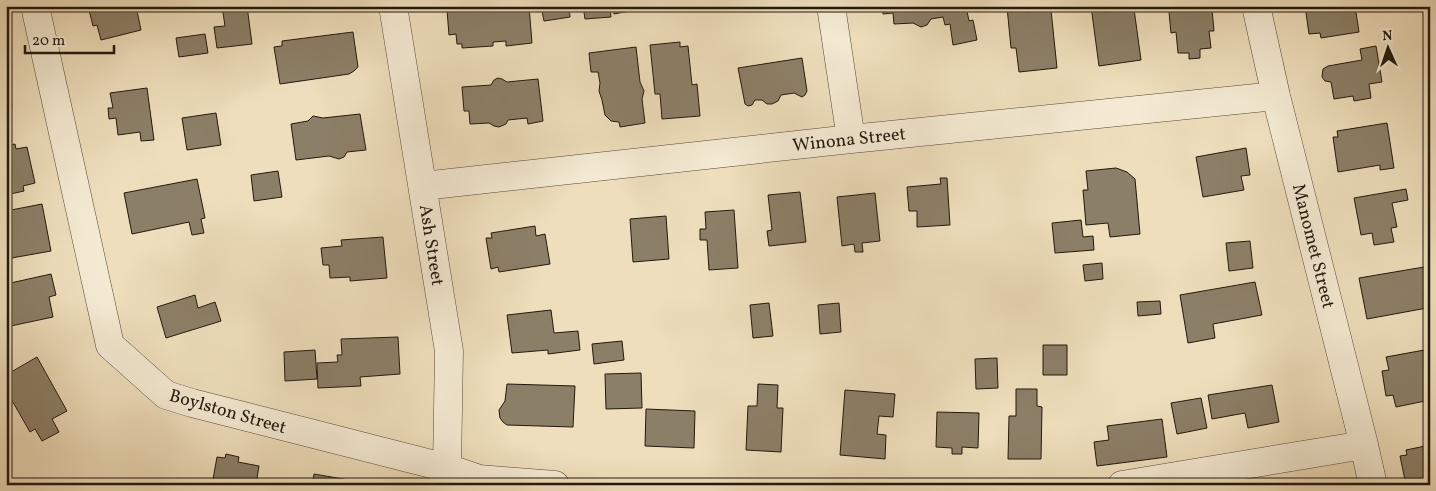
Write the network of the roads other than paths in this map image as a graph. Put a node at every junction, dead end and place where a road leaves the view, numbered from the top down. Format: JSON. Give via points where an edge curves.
{"nodes":[{"id":1,"x":35,"y":6,"type":"edge"},
{"id":2,"x":393,"y":6,"type":"edge"},
{"id":3,"x":831,"y":6,"type":"edge"},
{"id":4,"x":1256,"y":6,"type":"edge"},
{"id":5,"x":1276,"y":96,"type":"junction"},
{"id":6,"x":851,"y":139,"type":"junction"},
{"id":7,"x":423,"y":186,"type":"junction"},
{"id":8,"x":1364,"y":445,"type":"junction"},
{"id":9,"x":445,"y":476,"type":"edge"},
{"id":10,"x":555,"y":485,"type":"edge"},
{"id":11,"x":1122,"y":485,"type":"edge"},
{"id":12,"x":1373,"y":485,"type":"edge"}],
"edges":[{"from":1,"to":9,"type":"street","name":"Boylston Street","via":[[110,345],[166,395]]},
{"from":2,"to":7,"type":"street","name":"Ash Street"},
{"from":3,"to":6,"type":"street"},
{"from":4,"to":5,"type":"street","name":"Manomet Street"},
{"from":5,"to":6,"type":"street","name":"Winona Street"},
{"from":5,"to":8,"type":"street","name":"Manomet Street"},
{"from":6,"to":7,"type":"street","name":"Winona Street"},
{"from":7,"to":9,"type":"street","name":"Ash Street","via":[[449,351]]},
{"from":8,"to":11,"type":"street"},
{"from":8,"to":12,"type":"street","name":"Manomet Street"},
{"from":9,"to":10,"type":"street","name":"Boylston Street"}]}
